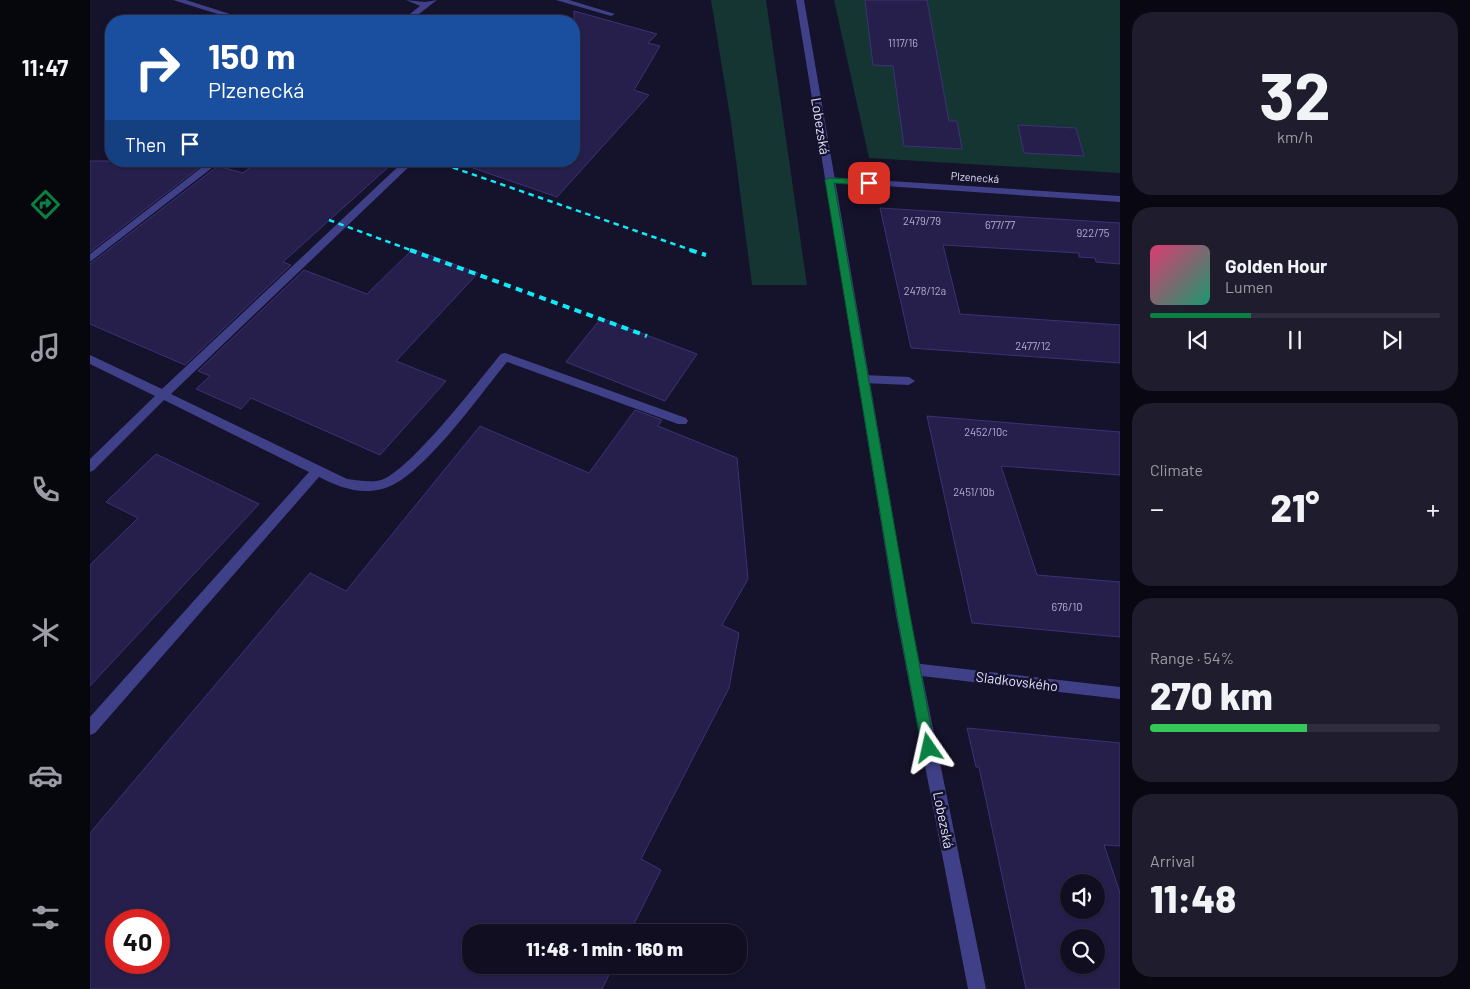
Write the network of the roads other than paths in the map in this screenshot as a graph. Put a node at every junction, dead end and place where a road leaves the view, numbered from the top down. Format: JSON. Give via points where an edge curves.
{"nodes":[{"id":1,"x":178,"y":0,"type":"edge"},
{"id":2,"x":410,"y":0,"type":"edge"},
{"id":3,"x":560,"y":0,"type":"edge"},
{"id":4,"x":800,"y":0,"type":"edge"},
{"id":5,"x":430,"y":2,"type":"edge"},
{"id":6,"x":611,"y":14,"type":"dead end"},
{"id":7,"x":228,"y":15,"type":"edge"},
{"id":8,"x":413,"y":15,"type":"edge"},
{"id":9,"x":208,"y":167,"type":"edge"},
{"id":10,"x":404,"y":167,"type":"edge"},
{"id":11,"x":829,"y":180,"type":"junction"},
{"id":12,"x":1120,"y":198,"type":"edge"},
{"id":13,"x":90,"y":259,"type":"edge"},
{"id":14,"x":90,"y":358,"type":"edge"},
{"id":15,"x":863,"y":378,"type":"junction"},
{"id":16,"x":909,"y":381,"type":"dead end"},
{"id":17,"x":163,"y":395,"type":"junction"},
{"id":18,"x":682,"y":421,"type":"dead end"},
{"id":19,"x":90,"y":467,"type":"edge"},
{"id":20,"x":316,"y":471,"type":"junction"},
{"id":21,"x":913,"y":669,"type":"junction"},
{"id":22,"x":1120,"y":693,"type":"edge"},
{"id":23,"x":90,"y":728,"type":"edge"},
{"id":24,"x":978,"y":989,"type":"edge"}],
"edges":[{"from":1,"to":7,"type":"street"},
{"from":2,"to":5,"type":"street"},
{"from":3,"to":6,"type":"street"},
{"from":4,"to":11,"type":"street","name":"Lobezská"},
{"from":5,"to":8,"type":"street"},
{"from":9,"to":13,"type":"street"},
{"from":10,"to":17,"type":"street"},
{"from":11,"to":12,"type":"street","name":"Plzenecká"},
{"from":11,"to":15,"type":"street","name":"Lobezská"},
{"from":14,"to":17,"type":"street"},
{"from":15,"to":16,"type":"street"},
{"from":15,"to":21,"type":"street","name":"Lobezská"},
{"from":17,"to":19,"type":"street"},
{"from":17,"to":20,"type":"street"},
{"from":18,"to":20,"type":"street","via":[[505,357],[414,461],[388,482],[368,486],[345,484]]},
{"from":20,"to":23,"type":"street"},
{"from":21,"to":22,"type":"street","name":"Sladkovského"},
{"from":21,"to":24,"type":"street","name":"Lobezská"}]}
